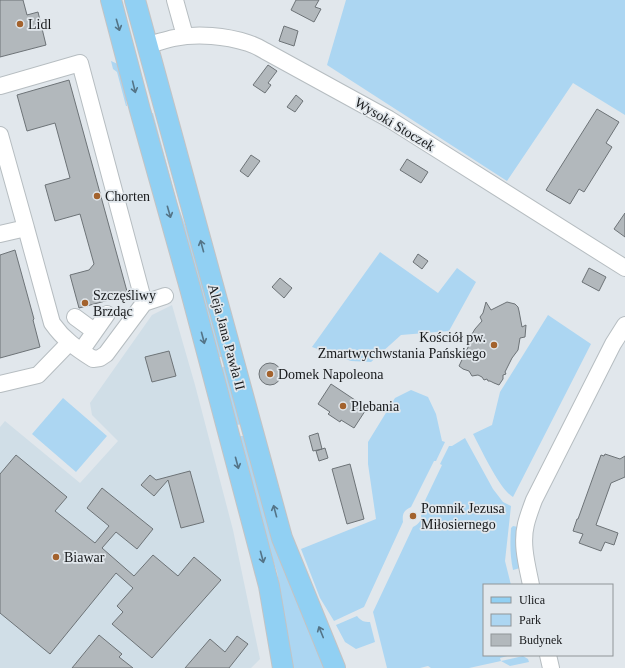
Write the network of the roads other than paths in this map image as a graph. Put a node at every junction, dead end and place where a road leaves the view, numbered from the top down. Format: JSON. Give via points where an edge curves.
{"nodes":[{"id":1,"x":111,"y":0,"type":"edge"},
{"id":2,"x":135,"y":0,"type":"edge"},
{"id":3,"x":175,"y":0,"type":"edge"},
{"id":4,"x":185,"y":36,"type":"junction"},
{"id":5,"x":147,"y":45,"type":"junction"},
{"id":6,"x":124,"y":49,"type":"junction"},
{"id":7,"x":0,"y":86,"type":"edge"},
{"id":8,"x":163,"y":104,"type":"junction"},
{"id":9,"x":140,"y":110,"type":"junction"},
{"id":10,"x":0,"y":135,"type":"edge"},
{"id":11,"x":26,"y":228,"type":"junction"},
{"id":12,"x":0,"y":234,"type":"edge"},
{"id":13,"x":625,"y":268,"type":"edge"},
{"id":14,"x":165,"y":296,"type":"dead end"},
{"id":15,"x":144,"y":303,"type":"junction"},
{"id":16,"x":106,"y":314,"type":"dead end"},
{"id":17,"x":75,"y":316,"type":"dead end"},
{"id":18,"x":625,"y":325,"type":"edge"},
{"id":19,"x":94,"y":331,"type":"junction"},
{"id":20,"x":75,"y":347,"type":"junction"},
{"id":21,"x":0,"y":384,"type":"edge"},
{"id":22,"x":531,"y":584,"type":"edge"},
{"id":23,"x":548,"y":656,"type":"edge"},
{"id":24,"x":283,"y":668,"type":"edge"},
{"id":25,"x":335,"y":668,"type":"edge"},
{"id":26,"x":551,"y":668,"type":"edge"}],
"edges":[{"from":1,"to":6,"type":"main road","name":"Aleja Jana Pawła II","one_way":true},
{"from":2,"to":5,"type":"main road","name":"Aleja Jana Pawła II"},
{"from":3,"to":4,"type":"street"},
{"from":4,"to":5,"type":"street","name":"Wysoki Stoczek"},
{"from":4,"to":13,"type":"street","name":"Wysoki Stoczek","via":[[224,38],[248,43],[271,53],[389,119]]},
{"from":5,"to":6,"type":"main road"},
{"from":5,"to":8,"type":"main road","name":"Aleja Jana Pawła II"},
{"from":6,"to":9,"type":"main road","name":"Aleja Jana Pawła II","one_way":true},
{"from":7,"to":15,"type":"street","via":[[80,63]]},
{"from":8,"to":9,"type":"main road"},
{"from":25,"to":8,"type":"main road","name":"Aleja Jana Pawła II","one_way":true,"via":[[282,538]]},
{"from":9,"to":24,"type":"main road","name":"Aleja Jana Pawła II","one_way":true,"via":[[269,586]]},
{"from":10,"to":11,"type":"street"},
{"from":11,"to":12,"type":"street"},
{"from":11,"to":20,"type":"street","via":[[52,323]]},
{"from":14,"to":15,"type":"street"},
{"from":15,"to":20,"type":"street","via":[[106,354],[100,358],[93,359]]},
{"from":16,"to":19,"type":"street"},
{"from":17,"to":19,"type":"street"},
{"from":18,"to":22,"type":"street","via":[[534,500],[525,524],[525,558]]},
{"from":19,"to":20,"type":"street"},
{"from":20,"to":21,"type":"street","via":[[38,375]]},
{"from":23,"to":26,"type":"street"}]}
